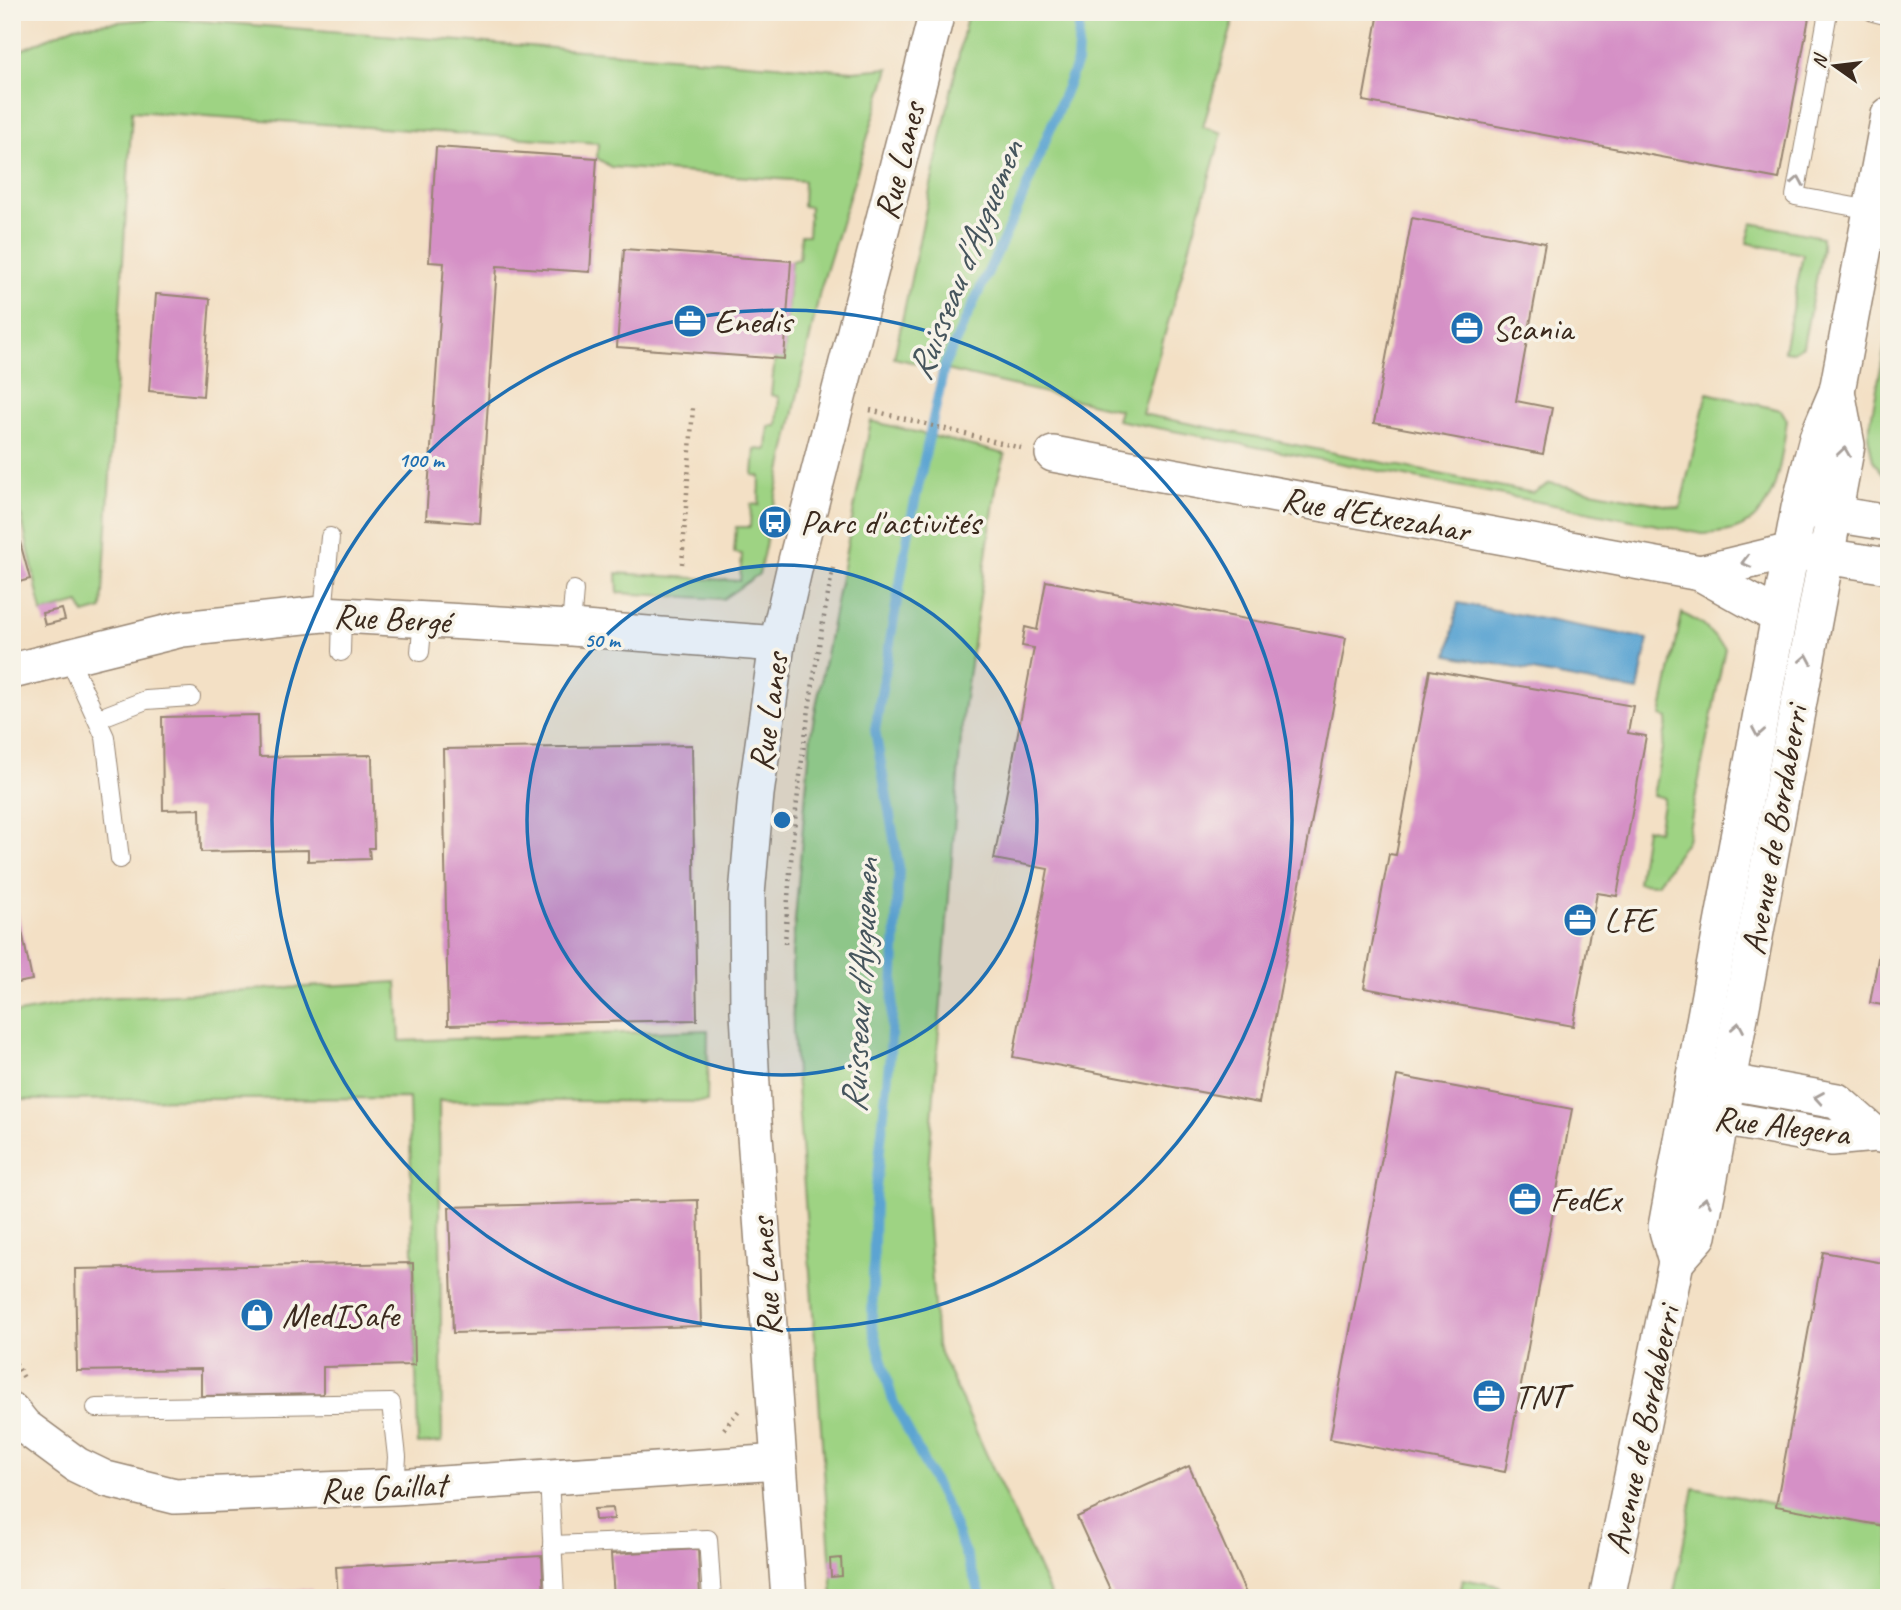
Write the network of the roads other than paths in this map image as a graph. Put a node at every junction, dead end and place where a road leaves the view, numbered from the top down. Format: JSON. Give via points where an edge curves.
{"nodes":[{"id":1,"x":937,"y":12,"type":"edge"},
{"id":2,"x":1828,"y":12,"type":"edge"},
{"id":3,"x":1873,"y":12,"type":"edge"},
{"id":4,"x":1889,"y":16,"type":"edge"},
{"id":5,"x":1889,"y":115,"type":"edge"},
{"id":6,"x":1878,"y":198,"type":"edge"},
{"id":7,"x":1042,"y":452,"type":"road end"},
{"id":8,"x":1816,"y":511,"type":"junction"},
{"id":9,"x":1889,"y":523,"type":"edge"},
{"id":10,"x":330,"y":537,"type":"dead end"},
{"id":11,"x":1808,"y":554,"type":"junction"},
{"id":12,"x":1889,"y":566,"type":"edge"},
{"id":13,"x":1700,"y":573,"type":"junction"},
{"id":14,"x":573,"y":590,"type":"dead end"},
{"id":15,"x":332,"y":614,"type":"junction"},
{"id":16,"x":1779,"y":617,"type":"junction"},
{"id":17,"x":571,"y":628,"type":"junction"},
{"id":18,"x":777,"y":644,"type":"junction"},
{"id":19,"x":341,"y":652,"type":"dead end"},
{"id":20,"x":68,"y":656,"type":"junction"},
{"id":21,"x":12,"y":671,"type":"edge"},
{"id":22,"x":191,"y":697,"type":"dead end"},
{"id":23,"x":97,"y":719,"type":"junction"},
{"id":24,"x":120,"y":859,"type":"dead end"},
{"id":25,"x":1712,"y":1079,"type":"junction"},
{"id":26,"x":1705,"y":1116,"type":"junction"},
{"id":27,"x":1882,"y":1135,"type":"edge"},
{"id":28,"x":96,"y":1408,"type":"dead end"},
{"id":29,"x":12,"y":1411,"type":"edge"},
{"id":30,"x":779,"y":1462,"type":"junction"},
{"id":31,"x":549,"y":1477,"type":"junction"},
{"id":32,"x":396,"y":1487,"type":"junction"},
{"id":33,"x":552,"y":1545,"type":"junction"},
{"id":34,"x":555,"y":1598,"type":"edge"},
{"id":35,"x":712,"y":1598,"type":"edge"},
{"id":36,"x":789,"y":1598,"type":"edge"},
{"id":37,"x":1607,"y":1598,"type":"edge"}],
"edges":[{"from":1,"to":18,"type":"street","name":"Rue Lanes"},
{"from":6,"to":2,"type":"lane","one_way":true,"via":[[1795,196]]},
{"from":3,"to":4,"type":"lane"},
{"from":5,"to":6,"type":"street","name":"Avenue de Bordaberri"},
{"from":6,"to":8,"type":"street","name":"Avenue de Bordaberri","via":[[1837,391],[1817,438]]},
{"from":7,"to":13,"type":"street","name":"Rue d'Etxezahar"},
{"from":8,"to":9,"type":"street"},
{"from":8,"to":11,"type":"street","name":"Avenue de Bordaberri"},
{"from":10,"to":15,"type":"lane"},
{"from":11,"to":12,"type":"street"},
{"from":11,"to":13,"type":"street","name":"Rue d'Etxezahar","one_way":true},
{"from":11,"to":16,"type":"street","name":"Avenue de Bordaberri"},
{"from":25,"to":11,"type":"street","name":"Avenue de Bordaberri","one_way":true},
{"from":13,"to":16,"type":"street","name":"Rue d'Etxezahar"},
{"from":14,"to":17,"type":"lane"},
{"from":15,"to":17,"type":"street","name":"Rue Bergé","via":[[421,635]]},
{"from":15,"to":19,"type":"lane"},
{"from":15,"to":20,"type":"street","name":"Rue Bergé","via":[[182,629]]},
{"from":16,"to":25,"type":"street","name":"Avenue de Bordaberri","one_way":true},
{"from":17,"to":18,"type":"street","name":"Rue Bergé"},
{"from":18,"to":30,"type":"street","name":"Rue Lanes","via":[[747,894],[753,1108]]},
{"from":20,"to":21,"type":"street","name":"Rue Bergé"},
{"from":20,"to":23,"type":"lane"},
{"from":22,"to":23,"type":"lane","via":[[146,700]]},
{"from":23,"to":24,"type":"lane","via":[[105,737]]},
{"from":25,"to":26,"type":"street","name":"Avenue de Bordaberri"},
{"from":27,"to":25,"type":"street","name":"Rue Alegera","one_way":true,"via":[[1838,1101]]},
{"from":26,"to":27,"type":"street","name":"Rue Alegera","via":[[1832,1138]]},
{"from":26,"to":37,"type":"street","name":"Avenue de Bordaberri","via":[[1699,1236],[1676,1262]]},
{"from":28,"to":32,"type":"lane","via":[[391,1403]]},
{"from":29,"to":32,"type":"street","name":"Rue Gaillat","via":[[24,1426],[77,1465],[106,1479],[175,1496]]},
{"from":30,"to":31,"type":"street","name":"Rue Gaillat"},
{"from":30,"to":36,"type":"street","name":"Rue Lanes"},
{"from":31,"to":32,"type":"street","name":"Rue Gaillat"},
{"from":31,"to":33,"type":"lane"},
{"from":33,"to":34,"type":"lane"},
{"from":33,"to":35,"type":"lane","via":[[708,1539]]}]}
